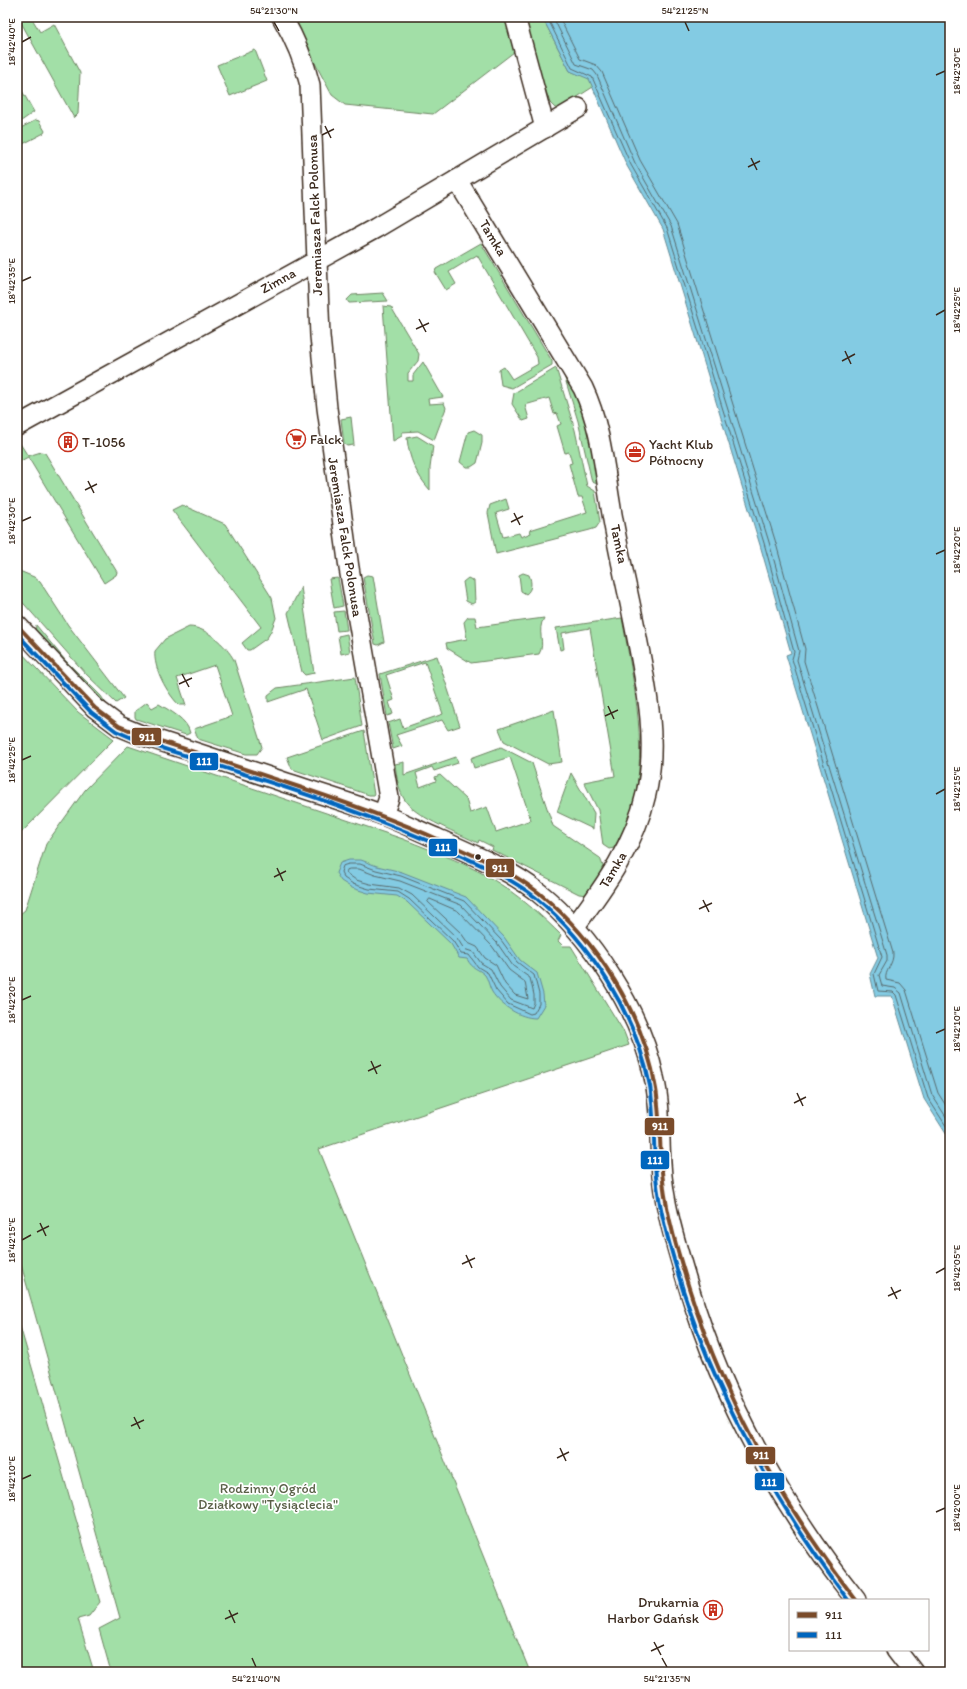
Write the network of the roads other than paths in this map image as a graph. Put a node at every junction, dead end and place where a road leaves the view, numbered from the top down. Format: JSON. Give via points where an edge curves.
{"nodes":[{"id":1,"x":282,"y":17,"type":"edge"},
{"id":2,"x":515,"y":17,"type":"edge"},
{"id":3,"x":578,"y":108,"type":"dead end"},
{"id":4,"x":545,"y":128,"type":"junction"},
{"id":5,"x":457,"y":180,"type":"junction"},
{"id":6,"x":317,"y":260,"type":"junction"},
{"id":7,"x":17,"y":426,"type":"edge"},
{"id":8,"x":17,"y":625,"type":"edge"},
{"id":9,"x":383,"y":815,"type":"junction"},
{"id":10,"x":575,"y":926,"type":"junction"},
{"id":11,"x":855,"y":1599,"type":"edge"},
{"id":12,"x":897,"y":1651,"type":"edge"},
{"id":13,"x":914,"y":1672,"type":"edge"}],
"edges":[{"from":1,"to":6,"type":"street","name":"Jeremiasza Falck Polonusa","via":[[296,42],[310,85]]},
{"from":2,"to":4,"type":"street"},
{"from":3,"to":4,"type":"street","name":"Zimna"},
{"from":4,"to":5,"type":"street","name":"Zimna"},
{"from":5,"to":6,"type":"street","name":"Zimna"},
{"from":5,"to":10,"type":"street","name":"Tamka","via":[[591,404],[648,690],[650,758],[646,793],[640,815],[617,864]]},
{"from":6,"to":7,"type":"street","name":"Zimna"},
{"from":6,"to":9,"type":"street","name":"Jeremiasza Falck Polonusa","via":[[320,336],[328,415],[350,575],[389,798]]},
{"from":8,"to":9,"type":"street","via":[[95,708],[119,726]]},
{"from":9,"to":10,"type":"street","via":[[466,851],[523,882]]},
{"from":10,"to":11,"type":"street","via":[[615,982],[644,1043],[652,1070],[661,1122],[661,1164],[669,1211],[690,1293],[716,1362],[770,1475],[802,1529]]},
{"from":12,"to":13,"type":"street"}]}
